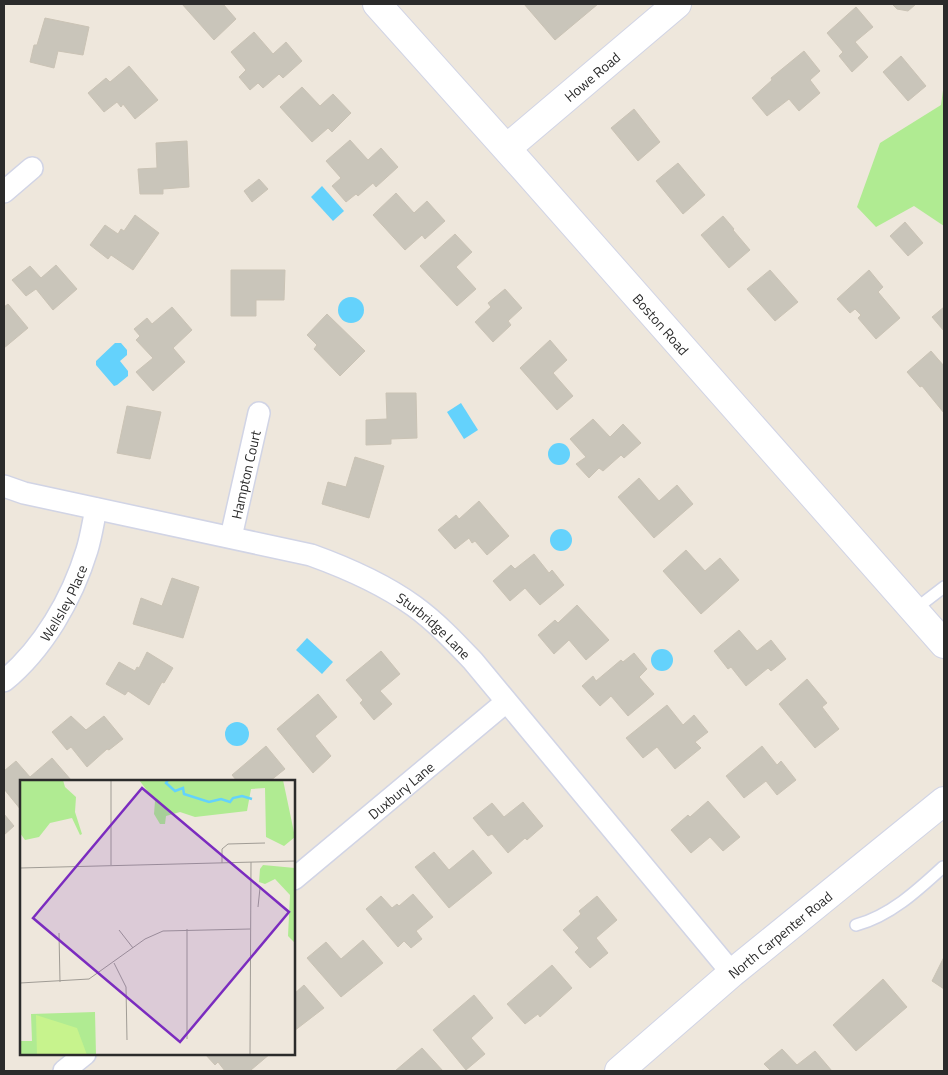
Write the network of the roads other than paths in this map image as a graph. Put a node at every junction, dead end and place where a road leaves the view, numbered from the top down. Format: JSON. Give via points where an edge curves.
{"nodes":[{"id":1,"x":377,"y":4,"type":"edge"},
{"id":2,"x":677,"y":4,"type":"edge"},
{"id":3,"x":507,"y":148,"type":"junction"},
{"id":4,"x":32,"y":168,"type":"dead end"},
{"id":5,"x":4,"y":192,"type":"edge"},
{"id":6,"x":259,"y":414,"type":"dead end"},
{"id":7,"x":4,"y":486,"type":"edge"},
{"id":8,"x":96,"y":509,"type":"junction"},
{"id":9,"x":231,"y":537,"type":"junction"},
{"id":10,"x":944,"y":587,"type":"edge"},
{"id":11,"x":914,"y":610,"type":"junction"},
{"id":12,"x":944,"y":644,"type":"edge"},
{"id":13,"x":4,"y":682,"type":"edge"},
{"id":14,"x":506,"y":702,"type":"junction"},
{"id":15,"x":944,"y":801,"type":"edge"},
{"id":16,"x":943,"y":868,"type":"dead end"},
{"id":17,"x":295,"y":878,"type":"edge"},
{"id":18,"x":856,"y":925,"type":"dead end"},
{"id":19,"x":732,"y":973,"type":"junction"},
{"id":20,"x":84,"y":1055,"type":"edge"},
{"id":21,"x":64,"y":1071,"type":"edge"},
{"id":22,"x":620,"y":1071,"type":"edge"}],
"edges":[{"from":1,"to":3,"type":"street","name":"Boston Road"},
{"from":2,"to":3,"type":"street","name":"Howe Road"},
{"from":3,"to":11,"type":"street","name":"Boston Road"},
{"from":4,"to":5,"type":"street"},
{"from":6,"to":9,"type":"street","name":"Hampton Court"},
{"from":7,"to":8,"type":"street","name":"Sturbridge Lane"},
{"from":8,"to":9,"type":"street","name":"Sturbridge Lane"},
{"from":8,"to":13,"type":"street","name":"Wellsley Place","via":[[87,550],[57,617],[36,647]]},
{"from":9,"to":14,"type":"street","name":"Sturbridge Lane","via":[[311,555],[380,584],[445,632]]},
{"from":10,"to":11,"type":"lane"},
{"from":11,"to":12,"type":"street","name":"Boston Road"},
{"from":14,"to":17,"type":"street","name":"Duxbury Lane"},
{"from":14,"to":19,"type":"street","name":"Sturbridge Lane"},
{"from":15,"to":19,"type":"street","name":"North Carpenter Road"},
{"from":16,"to":18,"type":"lane","via":[[912,895],[869,922]]},
{"from":19,"to":22,"type":"street","name":"North Carpenter Road"},
{"from":20,"to":21,"type":"street"}]}
